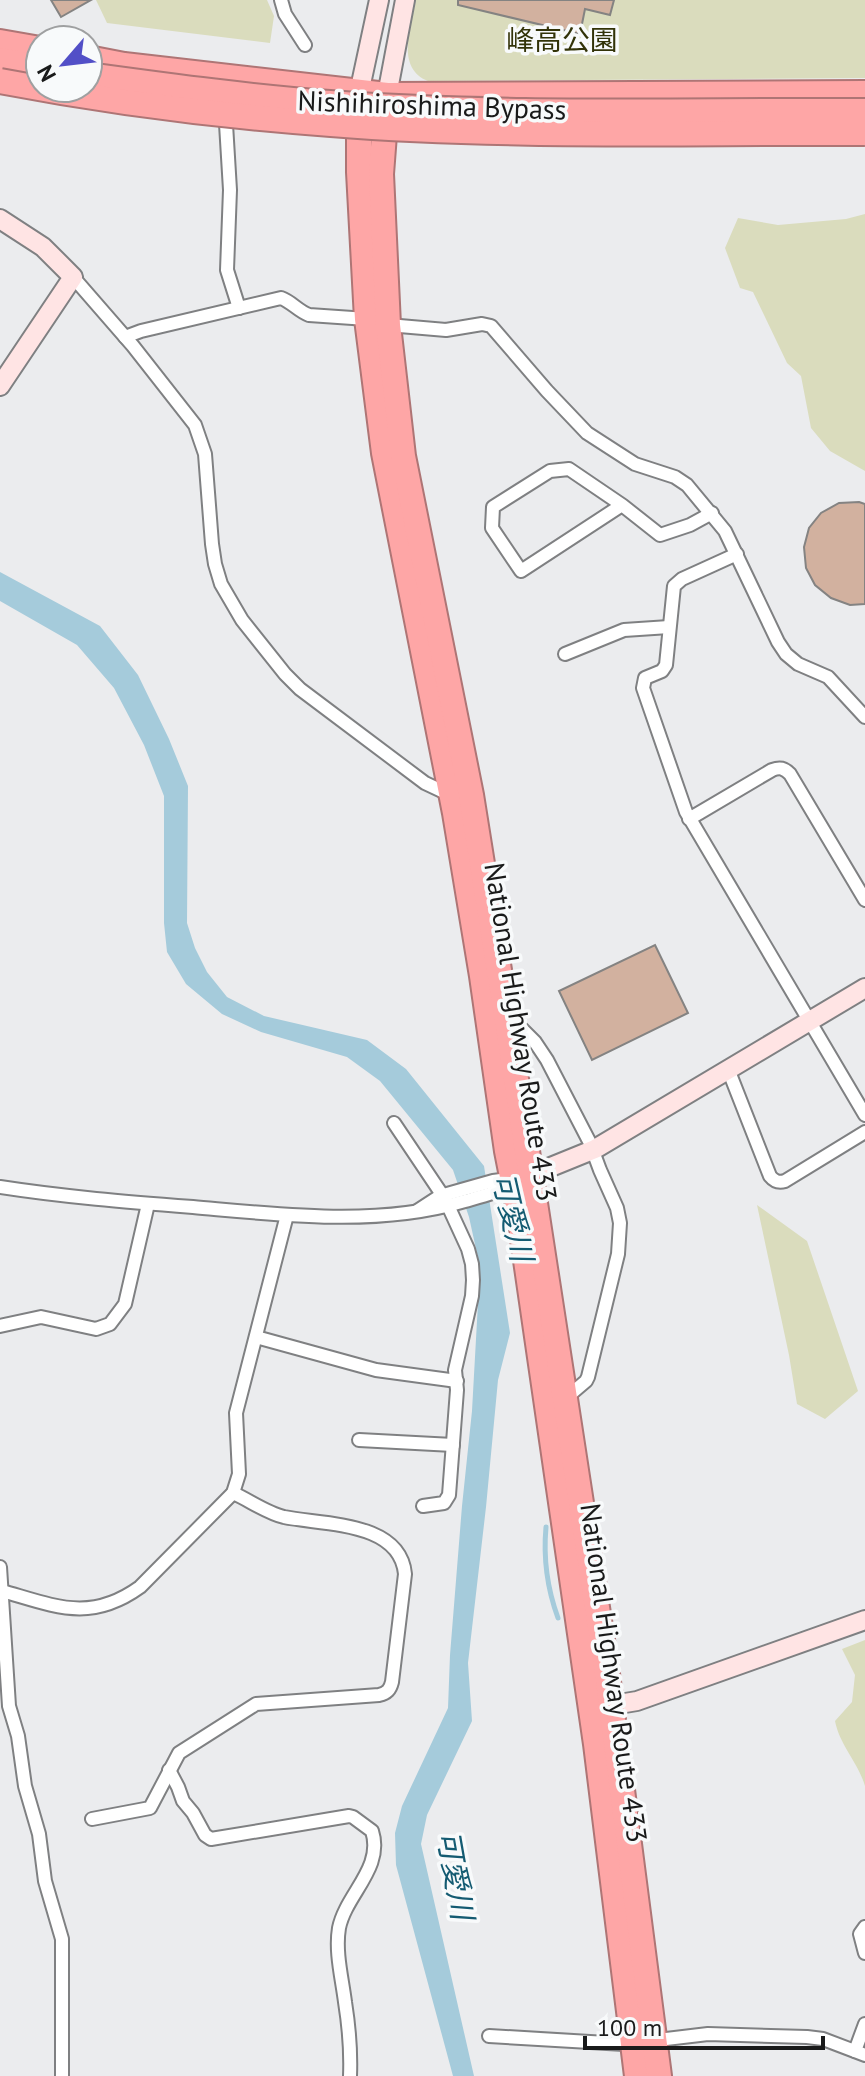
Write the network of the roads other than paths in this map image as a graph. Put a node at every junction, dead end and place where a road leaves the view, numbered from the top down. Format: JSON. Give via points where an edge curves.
{"nodes":[{"id":1,"x":281,"y":0,"type":"edge"},
{"id":2,"x":379,"y":0,"type":"edge"},
{"id":3,"x":405,"y":0,"type":"edge"},
{"id":4,"x":0,"y":42,"type":"edge"},
{"id":5,"x":305,"y":45,"type":"dead end"},
{"id":6,"x":24,"y":46,"type":"edge"},
{"id":7,"x":0,"y":60,"type":"edge"},
{"id":8,"x":104,"y":61,"type":"edge"},
{"id":9,"x":24,"y":64,"type":"edge"},
{"id":10,"x":104,"y":77,"type":"edge"},
{"id":11,"x":0,"y":81,"type":"edge"},
{"id":12,"x":0,"y":87,"type":"edge"},
{"id":13,"x":359,"y":93,"type":"junction"},
{"id":14,"x":865,"y":93,"type":"edge"},
{"id":15,"x":387,"y":95,"type":"junction"},
{"id":16,"x":865,"y":111,"type":"edge"},
{"id":17,"x":226,"y":124,"type":"junction"},
{"id":18,"x":865,"y":133,"type":"edge"},
{"id":19,"x":358,"y":137,"type":"junction"},
{"id":20,"x":383,"y":137,"type":"junction"},
{"id":21,"x":865,"y":143,"type":"edge"},
{"id":22,"x":0,"y":219,"type":"edge"},
{"id":23,"x":73,"y":277,"type":"junction"},
{"id":24,"x":239,"y":308,"type":"junction"},
{"id":25,"x":377,"y":322,"type":"junction"},
{"id":26,"x":125,"y":337,"type":"junction"},
{"id":27,"x":0,"y":386,"type":"edge"},
{"id":28,"x":622,"y":505,"type":"junction"},
{"id":29,"x":712,"y":513,"type":"junction"},
{"id":30,"x":737,"y":554,"type":"junction"},
{"id":31,"x":669,"y":627,"type":"junction"},
{"id":32,"x":565,"y":654,"type":"dead end"},
{"id":33,"x":865,"y":717,"type":"edge"},
{"id":34,"x":461,"y":794,"type":"junction"},
{"id":35,"x":689,"y":819,"type":"junction"},
{"id":36,"x":865,"y":900,"type":"edge"},
{"id":37,"x":865,"y":988,"type":"edge"},
{"id":38,"x":506,"y":1014,"type":"junction"},
{"id":39,"x":810,"y":1021,"type":"junction"},
{"id":40,"x":728,"y":1069,"type":"junction"},
{"id":41,"x":865,"y":1115,"type":"edge"},
{"id":42,"x":394,"y":1123,"type":"dead end"},
{"id":43,"x":865,"y":1132,"type":"edge"},
{"id":44,"x":593,"y":1150,"type":"junction"},
{"id":45,"x":509,"y":1182,"type":"junction"},
{"id":46,"x":0,"y":1187,"type":"edge"},
{"id":47,"x":451,"y":1199,"type":"junction"},
{"id":48,"x":148,"y":1204,"type":"junction"},
{"id":49,"x":287,"y":1215,"type":"junction"},
{"id":50,"x":0,"y":1326,"type":"edge"},
{"id":51,"x":256,"y":1337,"type":"junction"},
{"id":52,"x":457,"y":1381,"type":"junction"},
{"id":53,"x":566,"y":1398,"type":"junction"},
{"id":54,"x":359,"y":1440,"type":"dead end"},
{"id":55,"x":453,"y":1445,"type":"junction"},
{"id":56,"x":233,"y":1493,"type":"junction"},
{"id":57,"x":423,"y":1506,"type":"dead end"},
{"id":58,"x":0,"y":1567,"type":"edge"},
{"id":59,"x":2,"y":1591,"type":"junction"},
{"id":60,"x":865,"y":1620,"type":"edge"},
{"id":61,"x":5,"y":1706,"type":"edge"},
{"id":62,"x":601,"y":1707,"type":"junction"},
{"id":63,"x":169,"y":1770,"type":"junction"},
{"id":64,"x":92,"y":1819,"type":"dead end"},
{"id":65,"x":865,"y":1927,"type":"edge"},
{"id":66,"x":865,"y":1953,"type":"edge"},
{"id":67,"x":865,"y":2024,"type":"edge"},
{"id":68,"x":489,"y":2036,"type":"dead end"},
{"id":69,"x":643,"y":2042,"type":"junction"},
{"id":70,"x":860,"y":2053,"type":"edge"},
{"id":71,"x":62,"y":2076,"type":"edge"},
{"id":72,"x":350,"y":2076,"type":"edge"},
{"id":73,"x":637,"y":2076,"type":"edge"},
{"id":74,"x":659,"y":2076,"type":"edge"}],
"edges":[{"from":1,"to":5,"type":"street"},
{"from":2,"to":13,"type":"street"},
{"from":3,"to":15,"type":"street"},
{"from":4,"to":6,"type":"highway"},
{"from":7,"to":9,"type":"highway"},
{"from":8,"to":13,"type":"highway","name":"Nishihiroshima Bypass"},
{"from":10,"to":16,"type":"highway","name":"Nishihiroshima Bypass","bridge":true,"via":[[221,93],[437,108]]},
{"from":11,"to":18,"type":"highway","name":"Nishihiroshima Bypass","bridge":true,"via":[[203,112],[332,124]]},
{"from":12,"to":17,"type":"highway","name":"Nishihiroshima Bypass"},
{"from":13,"to":15,"type":"highway","name":"Nishihiroshima Bypass"},
{"from":13,"to":19,"type":"highway","name":"National Highway Route 433"},
{"from":14,"to":15,"type":"highway","name":"Nishihiroshima Bypass"},
{"from":15,"to":20,"type":"highway","name":"National Highway Route 433"},
{"from":17,"to":19,"type":"highway","name":"Nishihiroshima Bypass"},
{"from":17,"to":24,"type":"street","via":[[227,270]]},
{"from":19,"to":20,"type":"highway","name":"Nishihiroshima Bypass"},
{"from":19,"to":25,"type":"highway","name":"National Highway Route 433"},
{"from":20,"to":21,"type":"highway","name":"Nishihiroshima Bypass"},
{"from":20,"to":25,"type":"highway","name":"National Highway Route 433"},
{"from":22,"to":23,"type":"street","via":[[43,247]]},
{"from":23,"to":26,"type":"street"},
{"from":23,"to":27,"type":"street"},
{"from":24,"to":25,"type":"street","via":[[281,298],[309,315]]},
{"from":24,"to":26,"type":"street"},
{"from":25,"to":29,"type":"street","via":[[446,330],[491,326],[587,433],[635,464],[684,481]]},
{"from":25,"to":34,"type":"highway","name":"National Highway Route 433"},
{"from":26,"to":34,"type":"street","via":[[186,412],[201,439],[215,564],[242,620],[300,689],[425,783]]},
{"from":28,"to":28,"type":"street","via":[[569,469],[550,471],[493,507],[492,528],[521,571]]},
{"from":28,"to":29,"type":"street","via":[[660,535]]},
{"from":29,"to":30,"type":"street"},
{"from":30,"to":31,"type":"street","via":[[677,582]]},
{"from":30,"to":33,"type":"street","via":[[786,654],[828,677]]},
{"from":31,"to":32,"type":"street","via":[[624,630]]},
{"from":31,"to":35,"type":"street","via":[[666,668],[645,678],[643,688]]},
{"from":34,"to":38,"type":"highway","name":"National Highway Route 433"},
{"from":34,"to":45,"type":"highway","name":"National Highway Route 433"},
{"from":35,"to":36,"type":"street","via":[[783,762]]},
{"from":35,"to":39,"type":"street"},
{"from":37,"to":39,"type":"street"},
{"from":38,"to":44,"type":"street","via":[[542,1051]]},
{"from":38,"to":45,"type":"highway","name":"National Highway Route 433"},
{"from":39,"to":40,"type":"street"},
{"from":39,"to":41,"type":"street"},
{"from":40,"to":43,"type":"street","via":[[774,1180],[785,1181]]},
{"from":40,"to":44,"type":"street"},
{"from":42,"to":47,"type":"street"},
{"from":44,"to":45,"type":"street"},
{"from":44,"to":53,"type":"street","via":[[617,1208],[620,1239],[587,1380]]},
{"from":45,"to":47,"type":"street"},
{"from":45,"to":53,"type":"highway","name":"National Highway Route 433"},
{"from":45,"to":62,"type":"highway","name":"National Highway Route 433"},
{"from":46,"to":48,"type":"street"},
{"from":47,"to":49,"type":"street","via":[[407,1213]]},
{"from":47,"to":52,"type":"street","via":[[473,1280]]},
{"from":48,"to":49,"type":"street"},
{"from":48,"to":50,"type":"street","via":[[125,1304],[110,1324],[96,1329],[41,1317]]},
{"from":49,"to":51,"type":"street"},
{"from":51,"to":52,"type":"street","via":[[376,1370]]},
{"from":51,"to":56,"type":"street","via":[[236,1413],[239,1474]]},
{"from":52,"to":55,"type":"street"},
{"from":53,"to":62,"type":"highway","name":"National Highway Route 433"},
{"from":54,"to":55,"type":"street"},
{"from":55,"to":57,"type":"street","via":[[447,1500]]},
{"from":56,"to":59,"type":"street","via":[[123,1599],[84,1610]]},
{"from":56,"to":63,"type":"street","via":[[283,1517],[368,1531],[398,1551],[405,1574],[392,1682],[379,1695],[256,1704],[183,1749]]},
{"from":58,"to":59,"type":"street"},
{"from":59,"to":61,"type":"street"},
{"from":60,"to":62,"type":"street","via":[[637,1701]]},
{"from":61,"to":71,"type":"street","via":[[18,1736],[45,1881],[62,1939]]},
{"from":62,"to":69,"type":"highway","name":"National Highway Route 433"},
{"from":63,"to":64,"type":"street","via":[[150,1808]]},
{"from":63,"to":72,"type":"street","via":[[183,1801],[211,1839],[349,1816],[372,1831],[372,1861],[343,1915],[338,1942]]},
{"from":65,"to":66,"type":"street","via":[[860,1934]]},
{"from":67,"to":70,"type":"street"},
{"from":68,"to":69,"type":"street"},
{"from":69,"to":70,"type":"street","via":[[708,2034],[807,2037]]},
{"from":69,"to":73,"type":"highway","name":"National Highway Route 433"},
{"from":69,"to":74,"type":"highway","name":"National Highway Route 433"}]}
